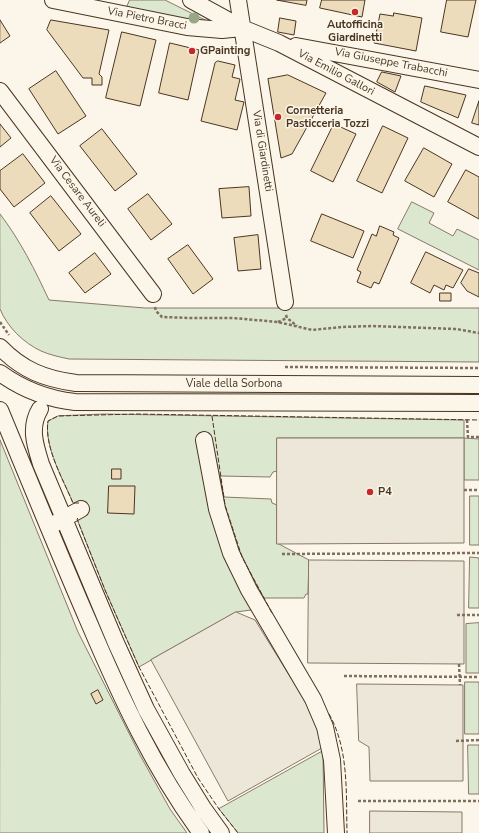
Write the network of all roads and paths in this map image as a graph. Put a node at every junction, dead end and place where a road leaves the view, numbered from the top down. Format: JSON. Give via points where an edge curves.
{"nodes":[{"id":1,"x":53,"y":0,"type":"edge"},
{"id":2,"x":191,"y":0,"type":"edge"},
{"id":3,"x":238,"y":0,"type":"edge"},
{"id":4,"x":242,"y":28,"type":"junction"},
{"id":5,"x":279,"y":43,"type":"junction"},
{"id":6,"x":479,"y":80,"type":"edge"},
{"id":7,"x":0,"y":91,"type":"edge"},
{"id":8,"x":479,"y":147,"type":"edge"},
{"id":9,"x":153,"y":294,"type":"joint"},
{"id":10,"x":285,"y":302,"type":"dead end"},
{"id":11,"x":287,"y":318,"type":"dead end"},
{"id":12,"x":0,"y":322,"type":"edge"},
{"id":13,"x":278,"y":322,"type":"junction"},
{"id":14,"x":479,"y":333,"type":"edge"},
{"id":15,"x":5,"y":341,"type":"edge"},
{"id":16,"x":283,"y":368,"type":"dead end"},
{"id":17,"x":479,"y":368,"type":"edge"},
{"id":18,"x":0,"y":373,"type":"edge"},
{"id":19,"x":479,"y":385,"type":"edge"},
{"id":20,"x":479,"y":403,"type":"edge"},
{"id":21,"x":40,"y":409,"type":"dead end"},
{"id":22,"x":0,"y":410,"type":"edge"},
{"id":23,"x":467,"y":420,"type":"dead end"},
{"id":24,"x":479,"y":437,"type":"edge"},
{"id":25,"x":204,"y":440,"type":"dead end"},
{"id":26,"x":464,"y":490,"type":"dead end"},
{"id":27,"x":479,"y":490,"type":"edge"},
{"id":28,"x":81,"y":509,"type":"dead end"},
{"id":29,"x":63,"y":519,"type":"junction"},
{"id":30,"x":48,"y":527,"type":"junction"},
{"id":31,"x":479,"y":553,"type":"edge"},
{"id":32,"x":282,"y":554,"type":"dead end"},
{"id":33,"x":458,"y":615,"type":"dead end"},
{"id":34,"x":479,"y":615,"type":"edge"},
{"id":35,"x":459,"y":664,"type":"dead end"},
{"id":36,"x":344,"y":676,"type":"dead end"},
{"id":37,"x":460,"y":676,"type":"junction"},
{"id":38,"x":479,"y":676,"type":"edge"},
{"id":39,"x":460,"y":685,"type":"dead end"},
{"id":40,"x":479,"y":740,"type":"edge"},
{"id":41,"x":456,"y":741,"type":"dead end"},
{"id":42,"x":358,"y":801,"type":"dead end"},
{"id":43,"x":479,"y":801,"type":"edge"},
{"id":44,"x":201,"y":833,"type":"edge"},
{"id":45,"x":221,"y":833,"type":"edge"},
{"id":46,"x":336,"y":833,"type":"edge"}],
"edges":[{"from":1,"to":4,"type":"street","name":"Via Pietro Bracci","via":[[173,25],[222,30]]},
{"from":2,"to":4,"type":"street","name":"Via Emilio Gallori"},
{"from":3,"to":4,"type":"street","name":"Via di Giardinetti"},
{"from":4,"to":5,"type":"street","name":"Via Emilio Gallori"},
{"from":4,"to":10,"type":"street","name":"Via di Giardinetti"},
{"from":5,"to":6,"type":"street","name":"Via Giuseppe Trabacchi"},
{"from":5,"to":8,"type":"street","name":"Via Emilio Gallori"},
{"from":7,"to":9,"type":"street","name":"Via Cesare Aureli"},
{"from":9,"to":13,"type":"path","via":[[156,311],[162,317],[233,318]]},
{"from":11,"to":13,"type":"path"},
{"from":12,"to":15,"type":"path"},
{"from":13,"to":14,"type":"path","via":[[312,330],[372,326],[456,329]]},
{"from":15,"to":19,"type":"street","name":"Viale della Sorbona","via":[[14,361],[36,373],[65,382]]},
{"from":16,"to":17,"type":"path"},
{"from":18,"to":20,"type":"street","name":"Viale della Sorbona","via":[[33,392],[75,402]]},
{"from":21,"to":29,"type":"street","via":[[34,426],[35,445]]},
{"from":22,"to":30,"type":"street"},
{"from":23,"to":24,"type":"path","via":[[468,437]]},
{"from":25,"to":46,"type":"street","via":[[213,492],[226,540],[238,569],[260,618],[322,717],[324,736],[333,768]]},
{"from":26,"to":27,"type":"path"},
{"from":28,"to":29,"type":"street"},
{"from":29,"to":30,"type":"street"},
{"from":29,"to":45,"type":"street","via":[[146,709],[182,774]]},
{"from":30,"to":44,"type":"street","via":[[119,692],[162,774]]},
{"from":31,"to":32,"type":"path"},
{"from":33,"to":34,"type":"path"},
{"from":35,"to":37,"type":"path"},
{"from":36,"to":37,"type":"path"},
{"from":37,"to":38,"type":"path"},
{"from":37,"to":39,"type":"path"},
{"from":40,"to":41,"type":"path"},
{"from":42,"to":43,"type":"path"}]}
